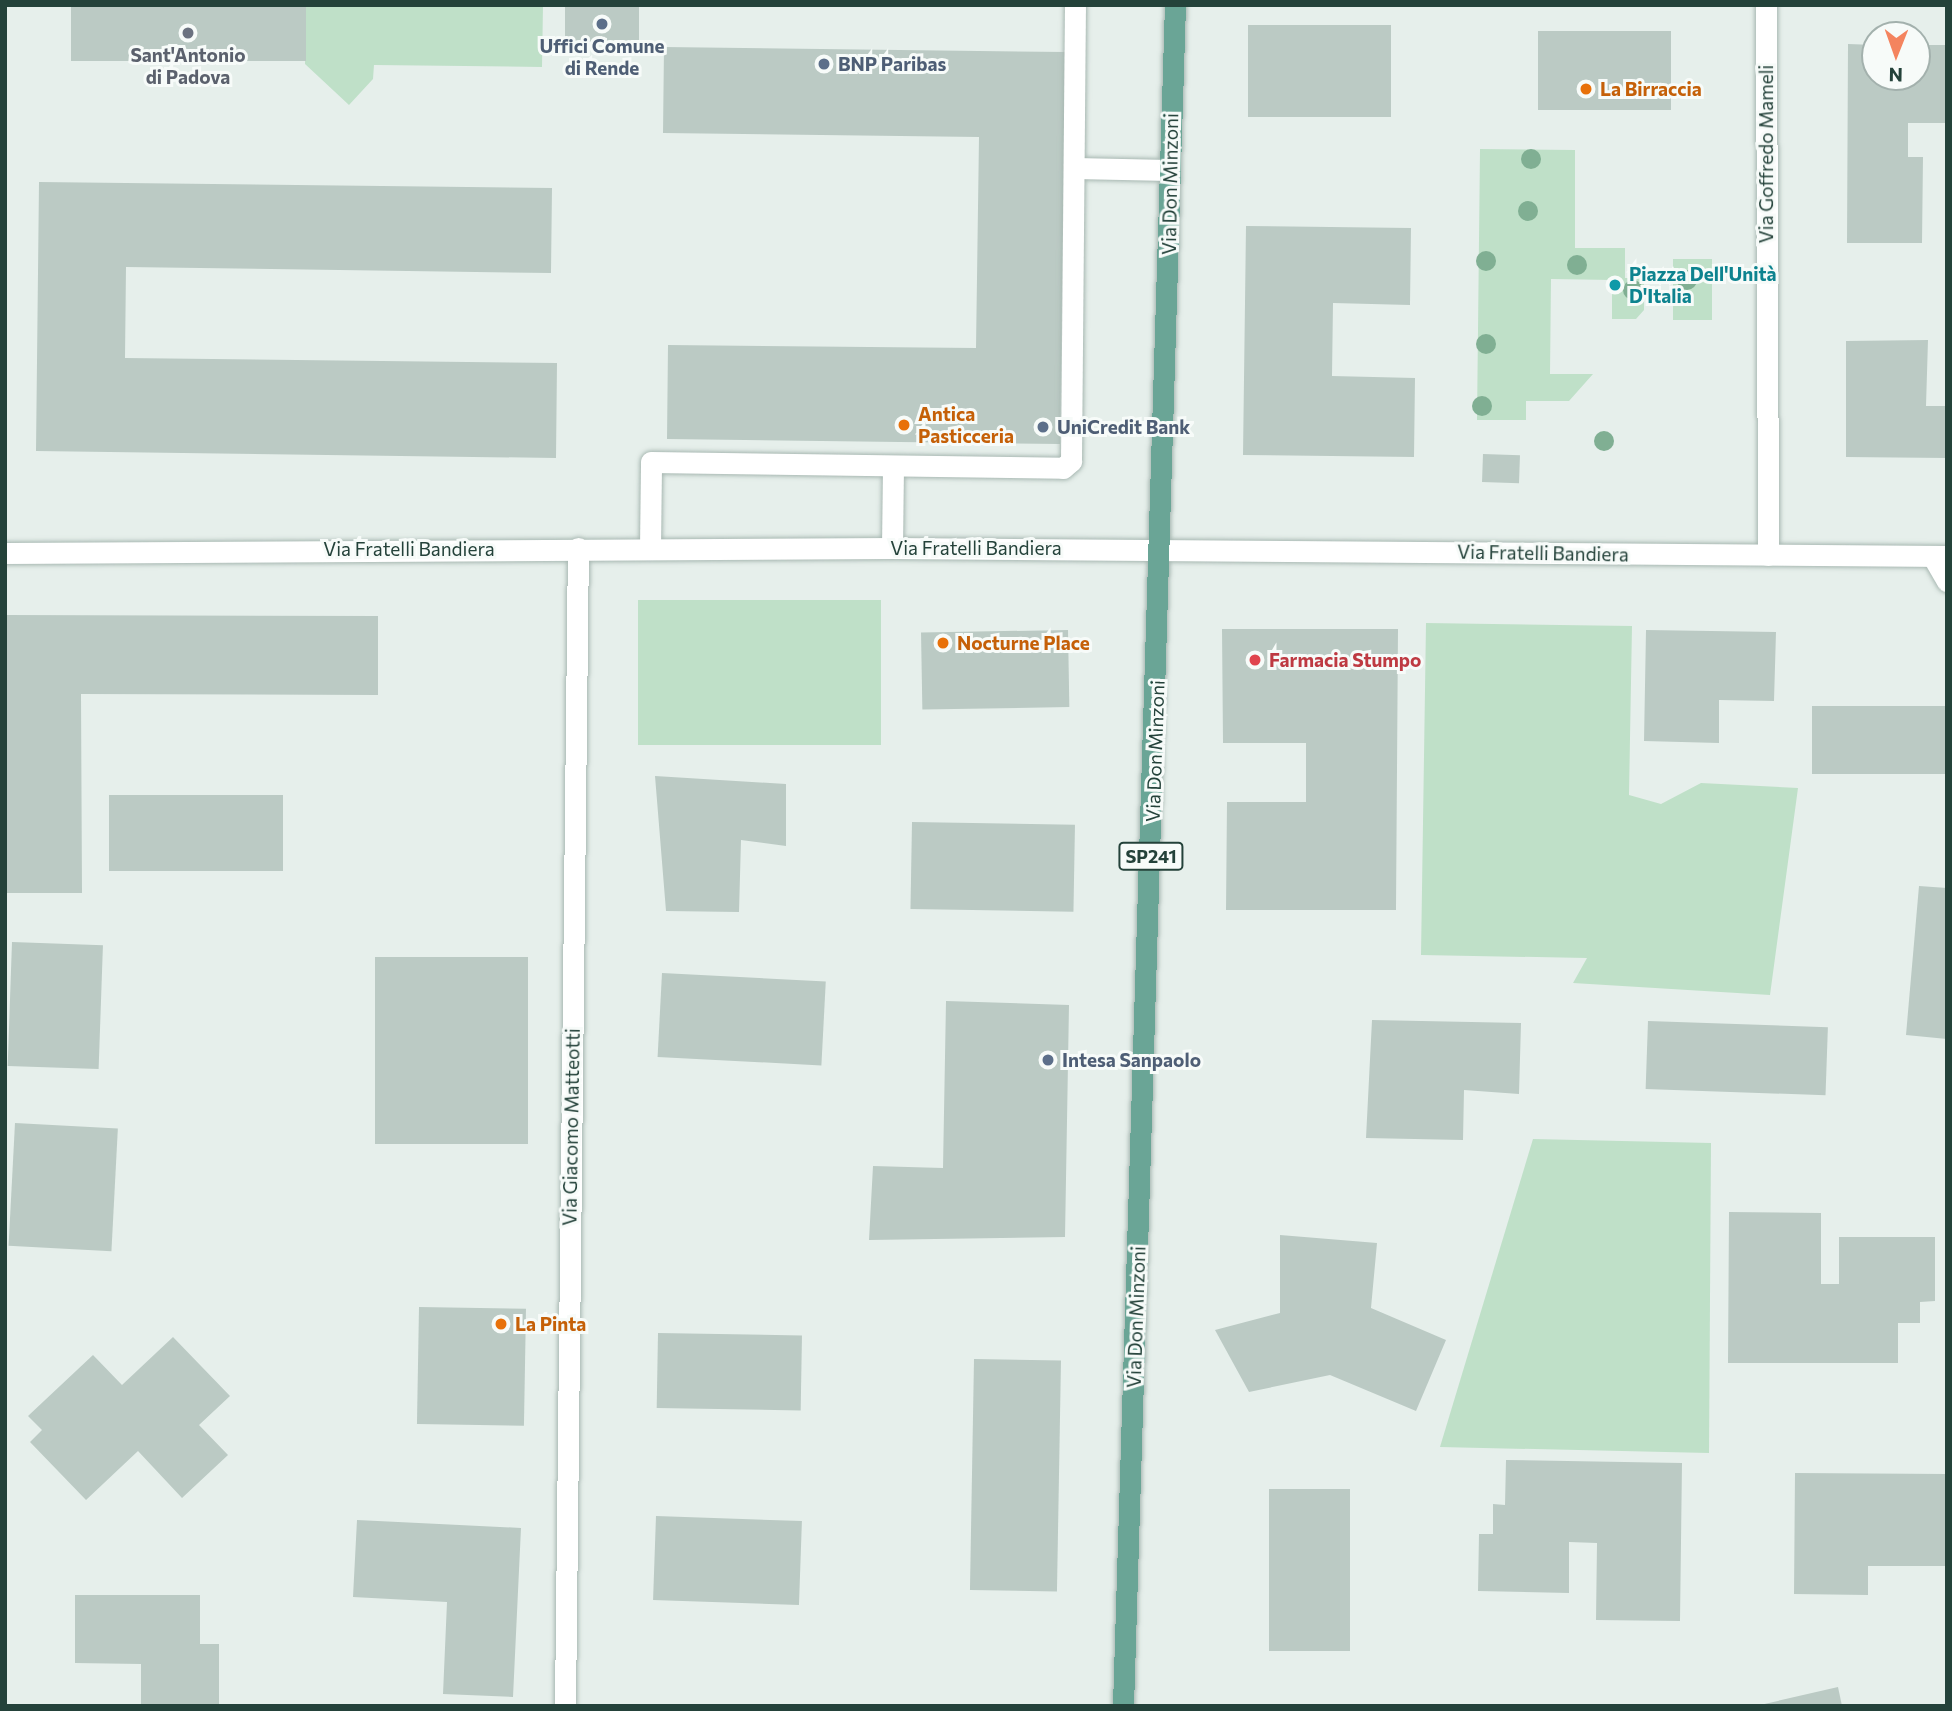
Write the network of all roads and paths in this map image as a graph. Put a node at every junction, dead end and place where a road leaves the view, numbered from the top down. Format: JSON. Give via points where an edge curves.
{"nodes":[{"id":1,"x":1075,"y":5,"type":"edge"},
{"id":2,"x":1175,"y":5,"type":"edge"},
{"id":3,"x":1766,"y":5,"type":"edge"},
{"id":4,"x":1074,"y":168,"type":"junction"},
{"id":5,"x":1170,"y":170,"type":"junction"},
{"id":6,"x":893,"y":466,"type":"junction"},
{"id":7,"x":578,"y":548,"type":"junction"},
{"id":8,"x":650,"y":548,"type":"junction"},
{"id":9,"x":891,"y":548,"type":"junction"},
{"id":10,"x":1161,"y":549,"type":"junction"},
{"id":11,"x":5,"y":553,"type":"edge"},
{"id":12,"x":1768,"y":555,"type":"junction"},
{"id":13,"x":1940,"y":556,"type":"edge"},
{"id":14,"x":1947,"y":580,"type":"edge"},
{"id":15,"x":565,"y":1706,"type":"edge"},
{"id":16,"x":1123,"y":1706,"type":"edge"}],
"edges":[{"from":1,"to":4,"type":"street"},
{"from":2,"to":5,"type":"main road","name":"Via Don Minzoni","number":"SP241"},
{"from":3,"to":12,"type":"street","name":"Via Goffredo Mameli"},
{"from":4,"to":5,"type":"street"},
{"from":4,"to":6,"type":"street","via":[[1071,461],[1063,468]]},
{"from":5,"to":10,"type":"main road","name":"Via Don Minzoni","number":"SP241"},
{"from":6,"to":8,"type":"street","via":[[651,462]]},
{"from":6,"to":9,"type":"street"},
{"from":7,"to":8,"type":"street","name":"Via Fratelli Bandiera"},
{"from":7,"to":11,"type":"street","name":"Via Fratelli Bandiera"},
{"from":7,"to":15,"type":"street","name":"Via Giacomo Matteotti"},
{"from":8,"to":9,"type":"street","name":"Via Fratelli Bandiera"},
{"from":9,"to":10,"type":"street","name":"Via Fratelli Bandiera"},
{"from":10,"to":12,"type":"street","name":"Via Fratelli Bandiera"},
{"from":10,"to":16,"type":"main road","name":"Via Don Minzoni","number":"SP241"},
{"from":12,"to":13,"type":"street","name":"Via Fratelli Bandiera"},
{"from":13,"to":14,"type":"street"}]}
